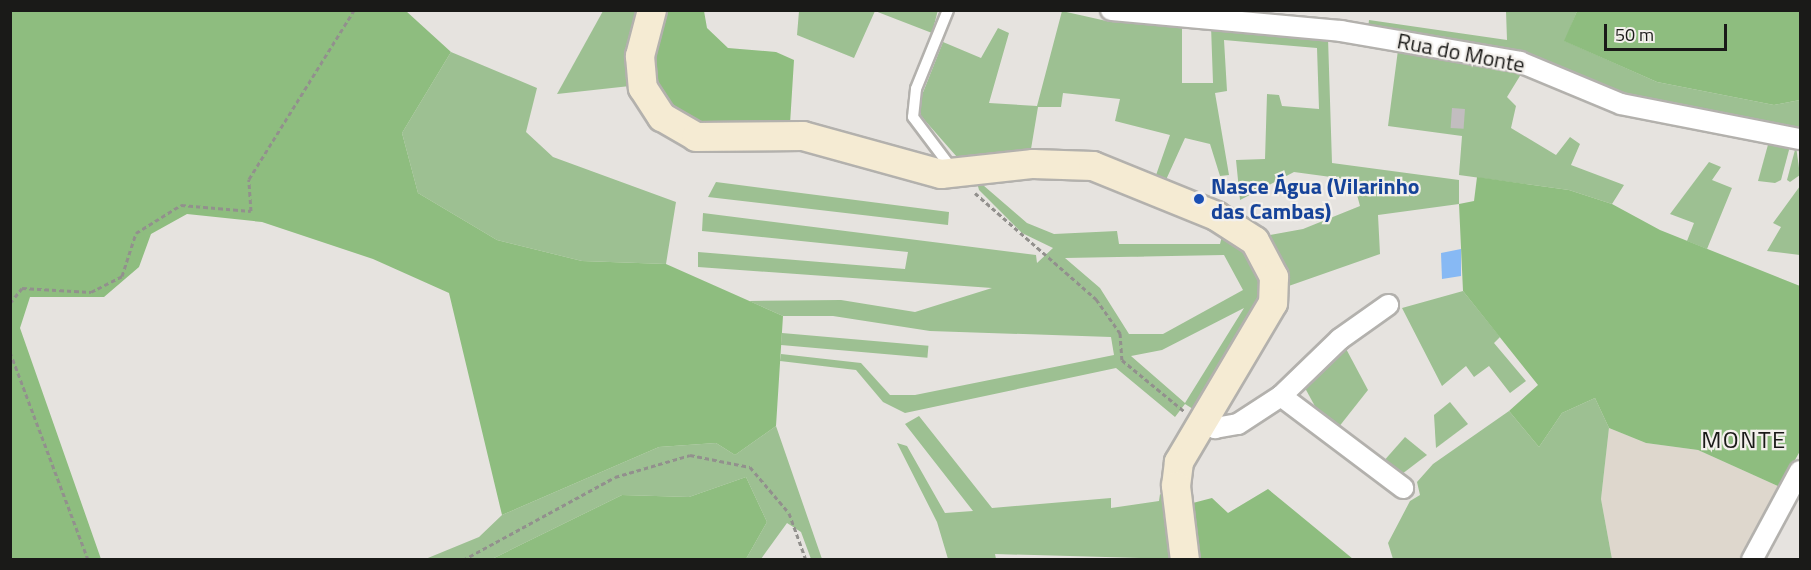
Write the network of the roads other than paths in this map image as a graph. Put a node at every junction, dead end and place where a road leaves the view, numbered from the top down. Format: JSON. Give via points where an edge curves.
{"nodes":[{"id":1,"x":652,"y":10,"type":"edge"},
{"id":2,"x":948,"y":10,"type":"edge"},
{"id":3,"x":1111,"y":10,"type":"edge"},
{"id":4,"x":1800,"y":139,"type":"edge"},
{"id":5,"x":954,"y":173,"type":"junction"},
{"id":6,"x":1388,"y":305,"type":"dead end"},
{"id":7,"x":1281,"y":396,"type":"junction"},
{"id":8,"x":1201,"y":423,"type":"junction"},
{"id":9,"x":1800,"y":471,"type":"edge"},
{"id":10,"x":1403,"y":488,"type":"dead end"},
{"id":11,"x":1185,"y":560,"type":"edge"},
{"id":12,"x":1752,"y":560,"type":"edge"}],
"edges":[{"from":1,"to":5,"type":"main road","via":[[640,56],[644,88],[662,117],[677,129],[710,139],[803,136],[917,171]]},
{"from":2,"to":5,"type":"lane","via":[[916,89],[913,117]]},
{"from":3,"to":4,"type":"street","name":"Rua do Monte","via":[[1341,31],[1520,62],[1621,104]]},
{"from":5,"to":8,"type":"main road","via":[[1033,164],[1093,166],[1216,216],[1255,241],[1274,277],[1269,315]]},
{"from":6,"to":7,"type":"street","via":[[1340,339]]},
{"from":7,"to":8,"type":"street","via":[[1238,424],[1215,428]]},
{"from":7,"to":10,"type":"street"},
{"from":8,"to":11,"type":"main road","via":[[1189,437],[1177,474]]},
{"from":9,"to":12,"type":"street"}]}
